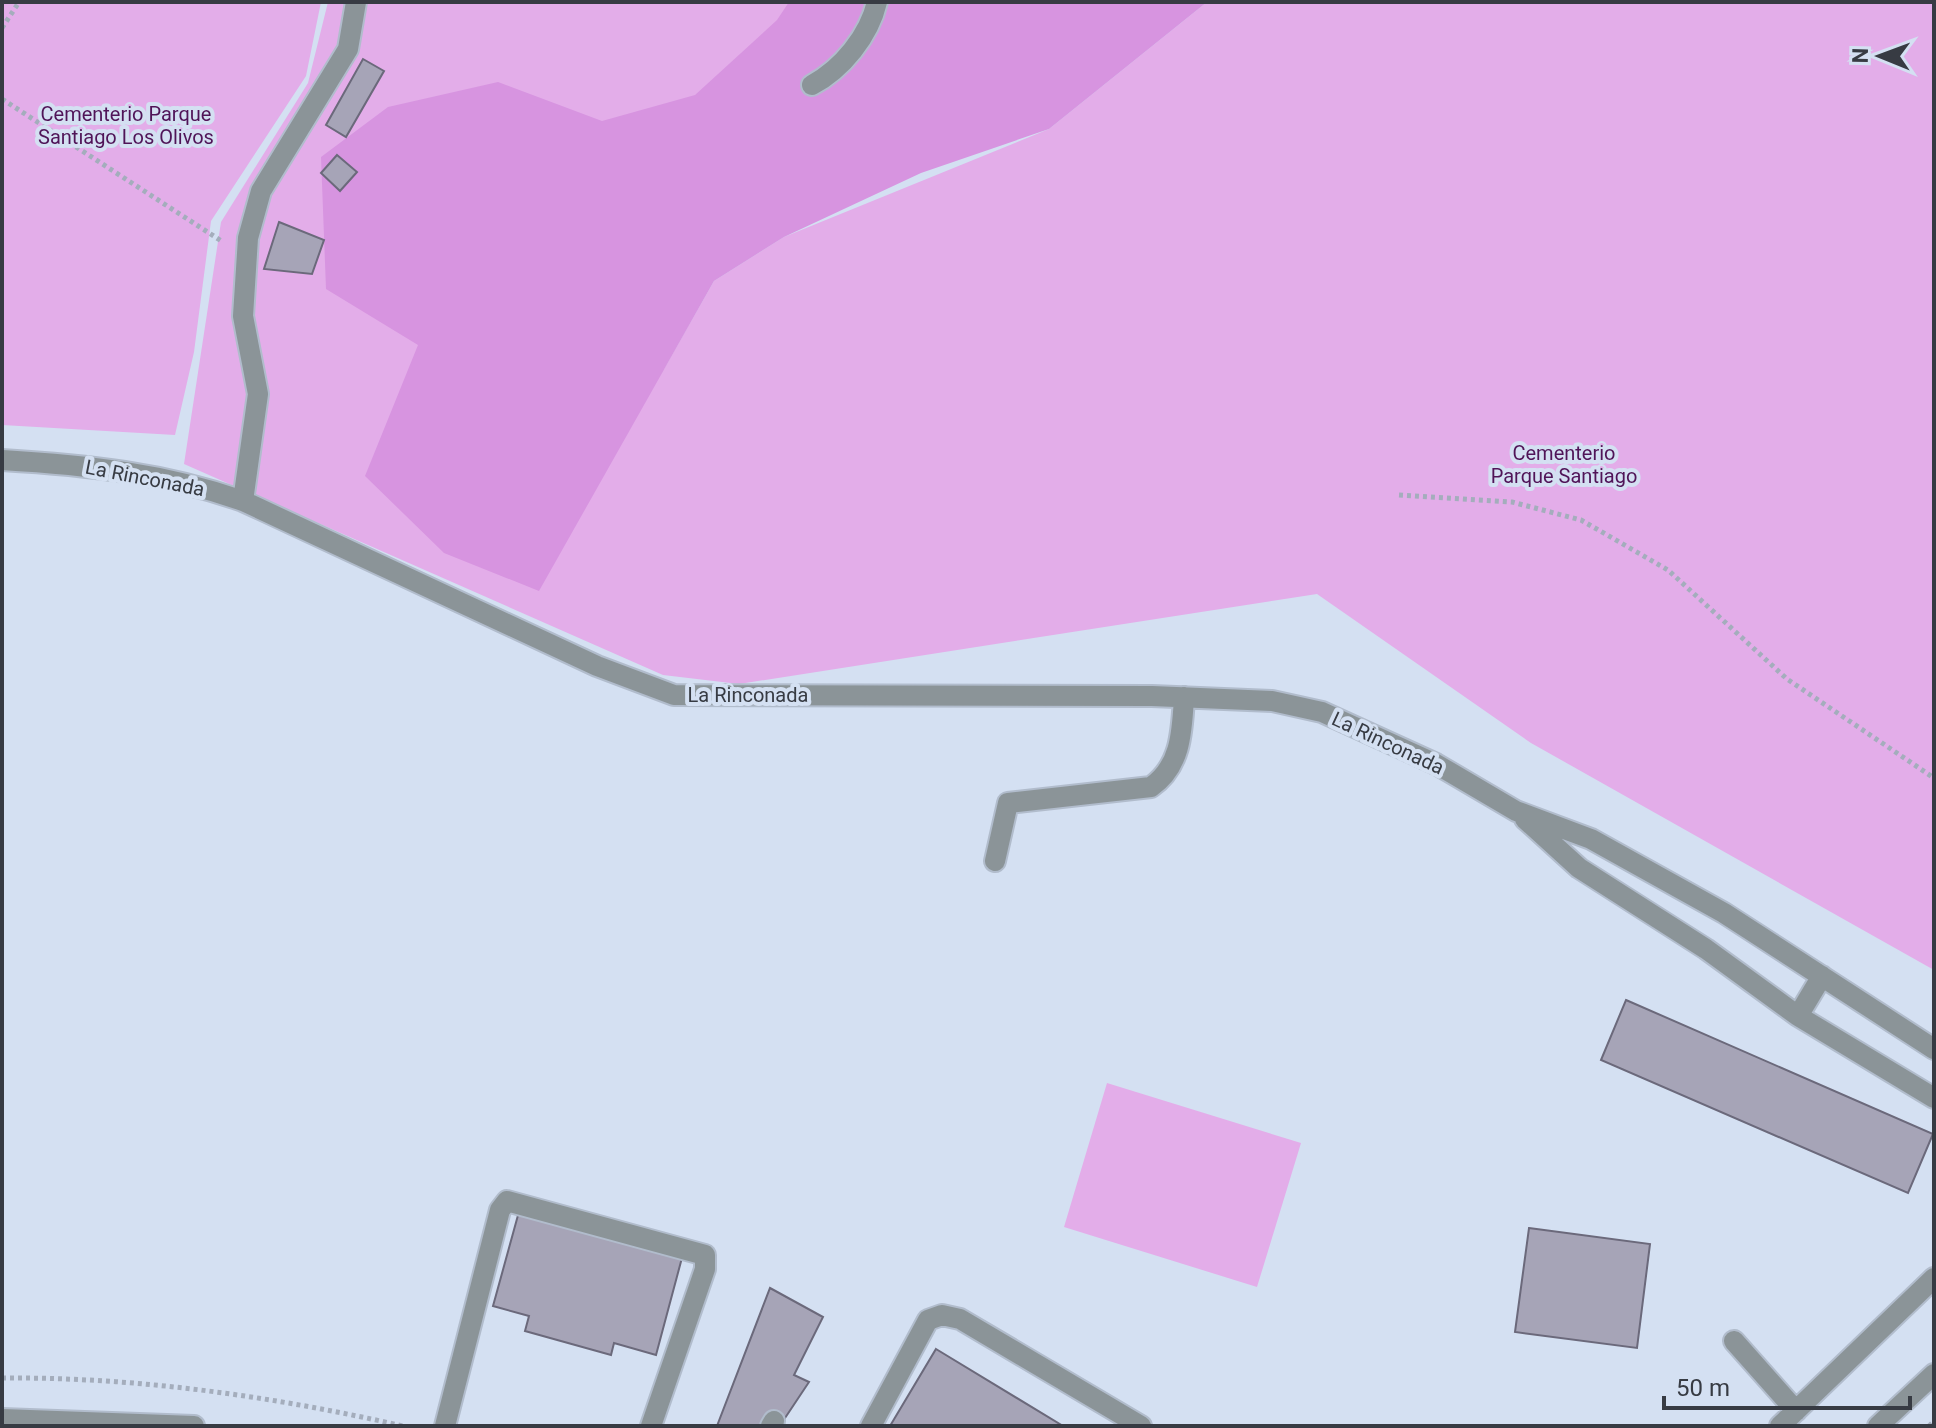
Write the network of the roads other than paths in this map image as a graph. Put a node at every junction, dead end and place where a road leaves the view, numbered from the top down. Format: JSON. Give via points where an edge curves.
{"nodes":[{"id":1,"x":356,"y":2,"type":"edge"},
{"id":2,"x":877,"y":2,"type":"edge"},
{"id":3,"x":812,"y":85,"type":"dead end"},
{"id":4,"x":2,"y":460,"type":"edge"},
{"id":5,"x":243,"y":501,"type":"junction"},
{"id":6,"x":1184,"y":697,"type":"junction"},
{"id":7,"x":1516,"y":811,"type":"junction"},
{"id":8,"x":995,"y":861,"type":"dead end"},
{"id":9,"x":1822,"y":976,"type":"junction"},
{"id":10,"x":1798,"y":1016,"type":"junction"},
{"id":11,"x":1934,"y":1049,"type":"edge"},
{"id":12,"x":1934,"y":1098,"type":"edge"},
{"id":13,"x":1934,"y":1278,"type":"edge"},
{"id":14,"x":1734,"y":1341,"type":"dead end"},
{"id":15,"x":1934,"y":1374,"type":"edge"},
{"id":16,"x":1796,"y":1411,"type":"junction"},
{"id":17,"x":2,"y":1419,"type":"edge"},
{"id":18,"x":83,"y":1423,"type":"edge"},
{"id":19,"x":194,"y":1426,"type":"edge"},
{"id":20,"x":445,"y":1426,"type":"edge"},
{"id":21,"x":651,"y":1426,"type":"edge"},
{"id":22,"x":871,"y":1426,"type":"edge"},
{"id":23,"x":1141,"y":1426,"type":"edge"},
{"id":24,"x":1780,"y":1426,"type":"edge"},
{"id":25,"x":1878,"y":1426,"type":"edge"}],
"edges":[{"from":1,"to":5,"type":"street","via":[[348,49],[261,191],[246,257],[243,316],[258,394]]},
{"from":2,"to":3,"type":"street","via":[[872,22],[841,64]]},
{"from":4,"to":5,"type":"street","name":"La Rinconada","via":[[93,465],[190,482]]},
{"from":5,"to":6,"type":"street","name":"La Rinconada","via":[[597,666],[674,695]]},
{"from":6,"to":7,"type":"street","name":"La Rinconada","via":[[1272,701],[1322,712],[1436,764]]},
{"from":6,"to":8,"type":"street","via":[[1173,766],[1164,778],[1151,787],[1008,803]]},
{"from":7,"to":9,"type":"street","name":"La Rinconada","via":[[1591,839],[1724,913]]},
{"from":7,"to":10,"type":"street","name":"La Rinconada","via":[[1579,868]]},
{"from":9,"to":10,"type":"street"},
{"from":9,"to":11,"type":"street","name":"La Rinconada"},
{"from":10,"to":12,"type":"street","name":"La Rinconada"},
{"from":13,"to":16,"type":"street"},
{"from":14,"to":16,"type":"street"},
{"from":15,"to":25,"type":"street"},
{"from":16,"to":24,"type":"street"},
{"from":17,"to":18,"type":"street"},
{"from":18,"to":19,"type":"street"},
{"from":20,"to":21,"type":"street","via":[[500,1210],[507,1201],[705,1255],[705,1269]]},
{"from":22,"to":23,"type":"street","via":[[928,1320],[942,1315],[960,1319]]}]}
